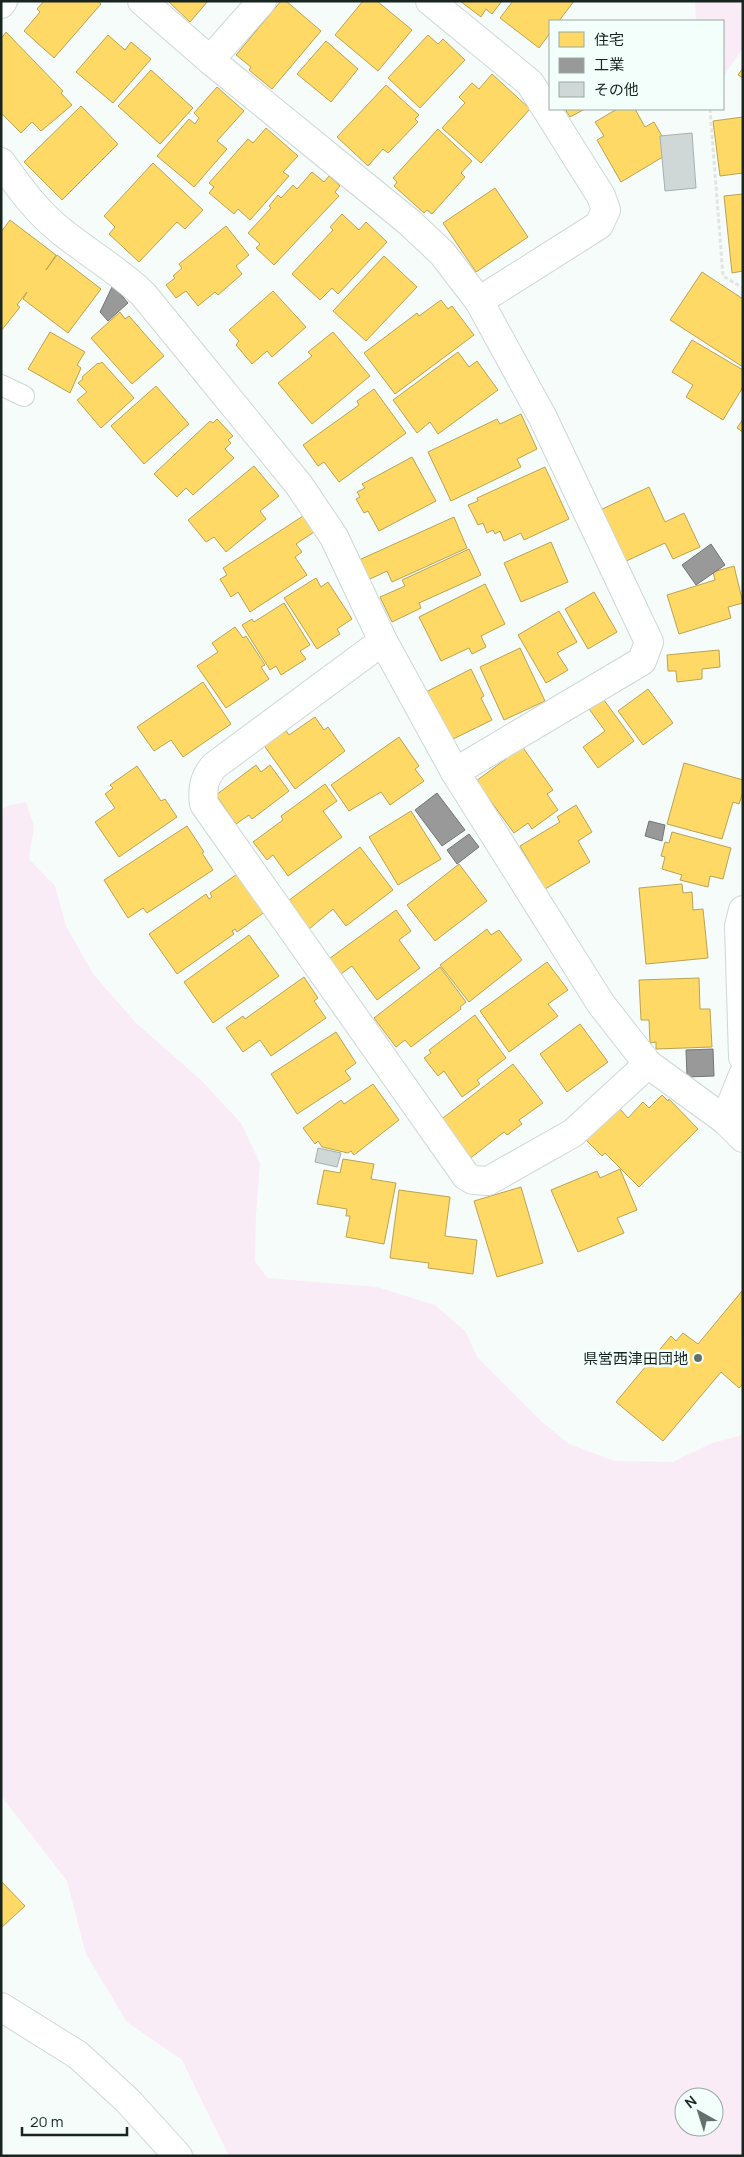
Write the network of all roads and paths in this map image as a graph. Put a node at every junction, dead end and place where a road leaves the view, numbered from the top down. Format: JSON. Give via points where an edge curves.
{"nodes":[{"id":1,"x":142,"y":1,"type":"edge"},
{"id":2,"x":262,"y":1,"type":"edge"},
{"id":3,"x":430,"y":1,"type":"edge"},
{"id":4,"x":210,"y":60,"type":"junction"},
{"id":5,"x":710,"y":110,"type":"edge"},
{"id":6,"x":1,"y":162,"type":"edge"},
{"id":7,"x":743,"y":288,"type":"edge"},
{"id":8,"x":479,"y":301,"type":"junction"},
{"id":9,"x":1,"y":385,"type":"edge"},
{"id":10,"x":24,"y":396,"type":"dead end"},
{"id":11,"x":383,"y":641,"type":"junction"},
{"id":12,"x":454,"y":772,"type":"junction"},
{"id":13,"x":743,"y":910,"type":"edge"},
{"id":14,"x":743,"y":1057,"type":"edge"},
{"id":15,"x":648,"y":1064,"type":"junction"},
{"id":16,"x":743,"y":1075,"type":"edge"},
{"id":17,"x":734,"y":1129,"type":"edge"},
{"id":18,"x":1,"y":2007,"type":"edge"},
{"id":19,"x":178,"y":2156,"type":"edge"}],
"edges":[{"from":1,"to":4,"type":"street"},
{"from":2,"to":4,"type":"street"},
{"from":3,"to":8,"type":"street","via":[[530,83],[602,196],[606,210],[599,225]]},
{"from":4,"to":8,"type":"street","via":[[409,222],[442,253]]},
{"from":5,"to":7,"type":"path","via":[[723,276]]},
{"from":6,"to":11,"type":"street","via":[[26,196],[60,230],[143,294],[299,485],[334,537]]},
{"from":8,"to":12,"type":"street","via":[[544,418],[649,642],[642,661]]},
{"from":9,"to":10,"type":"lane"},
{"from":11,"to":12,"type":"street"},
{"from":11,"to":15,"type":"street","via":[[214,766],[203,784],[204,804],[466,1176],[488,1181],[573,1133]]},
{"from":12,"to":15,"type":"street","via":[[601,1004]]},
{"from":13,"to":14,"type":"street","via":[[739,926]]},
{"from":15,"to":17,"type":"street"},
{"from":16,"to":17,"type":"street"},
{"from":18,"to":19,"type":"street","via":[[78,2055],[128,2101]]}]}
